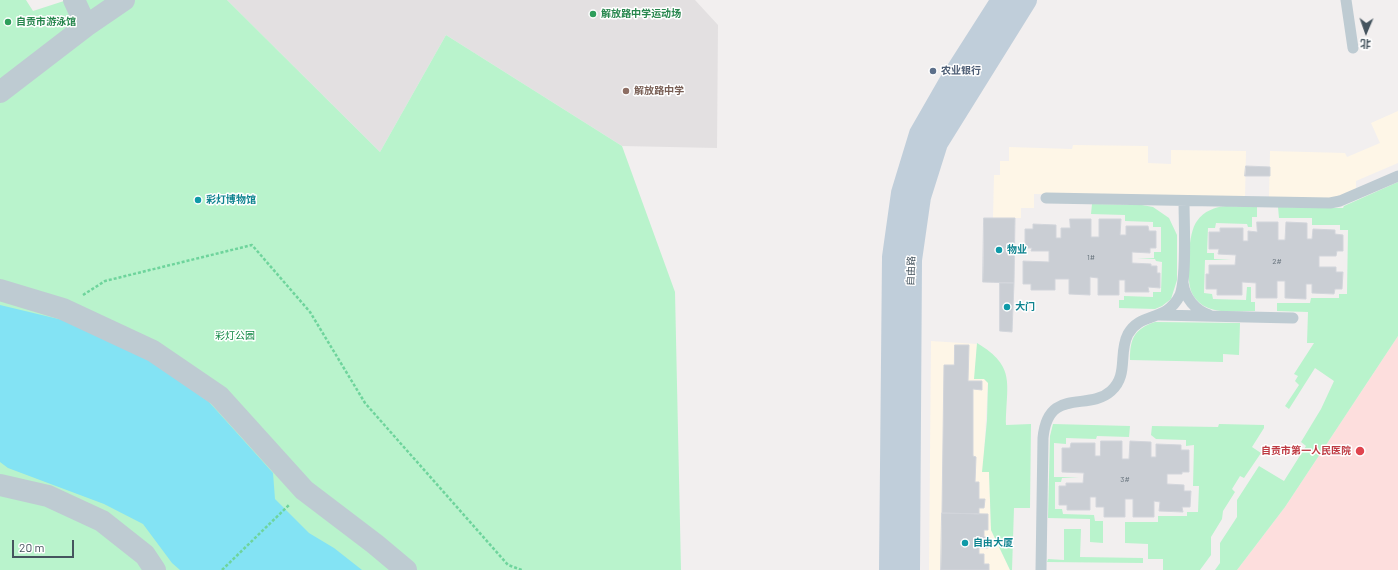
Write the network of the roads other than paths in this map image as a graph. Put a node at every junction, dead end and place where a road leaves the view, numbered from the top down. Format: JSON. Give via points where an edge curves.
{"nodes":[{"id":1,"x":74,"y":0,"type":"edge"},
{"id":2,"x":124,"y":0,"type":"edge"},
{"id":3,"x":1002,"y":0,"type":"edge"},
{"id":4,"x":1026,"y":0,"type":"edge"},
{"id":5,"x":1346,"y":0,"type":"edge"},
{"id":6,"x":86,"y":26,"type":"junction"},
{"id":7,"x":1353,"y":48,"type":"dead end"},
{"id":8,"x":0,"y":92,"type":"edge"},
{"id":9,"x":1398,"y":176,"type":"edge"},
{"id":10,"x":1046,"y":198,"type":"dead end"},
{"id":11,"x":1184,"y":201,"type":"junction"},
{"id":12,"x":1183,"y":281,"type":"junction"},
{"id":13,"x":0,"y":290,"type":"edge"},
{"id":14,"x":1157,"y":315,"type":"junction"},
{"id":15,"x":1215,"y":316,"type":"junction"},
{"id":16,"x":1293,"y":318,"type":"dead end"},
{"id":17,"x":0,"y":485,"type":"edge"},
{"id":18,"x":155,"y":570,"type":"edge"},
{"id":19,"x":406,"y":570,"type":"edge"},
{"id":20,"x":890,"y":570,"type":"edge"},
{"id":21,"x":909,"y":570,"type":"edge"},
{"id":22,"x":1041,"y":570,"type":"edge"}],
"edges":[{"from":1,"to":6,"type":"street"},
{"from":2,"to":6,"type":"street"},
{"from":3,"to":20,"type":"main road","name":"自由路","via":[[920,134],[902,193],[893,257]]},
{"from":4,"to":21,"type":"main road","name":"自由路","via":[[937,143],[920,197],[910,260]]},
{"from":5,"to":7,"type":"lane"},
{"from":6,"to":8,"type":"street"},
{"from":9,"to":11,"type":"lane","via":[[1330,203]]},
{"from":10,"to":11,"type":"lane"},
{"from":11,"to":12,"type":"lane"},
{"from":12,"to":14,"type":"lane","via":[[1176,302]]},
{"from":12,"to":15,"type":"lane","via":[[1186,294],[1194,306]]},
{"from":13,"to":19,"type":"street","via":[[63,309],[153,350],[219,396],[304,490]]},
{"from":14,"to":15,"type":"lane"},
{"from":14,"to":22,"type":"lane","via":[[1140,321],[1128,334],[1124,344],[1122,373],[1111,391],[1099,398],[1065,404],[1054,411],[1047,420],[1043,438]]},
{"from":15,"to":16,"type":"lane"},
{"from":17,"to":18,"type":"street","via":[[48,496],[102,521],[145,555]]}]}
